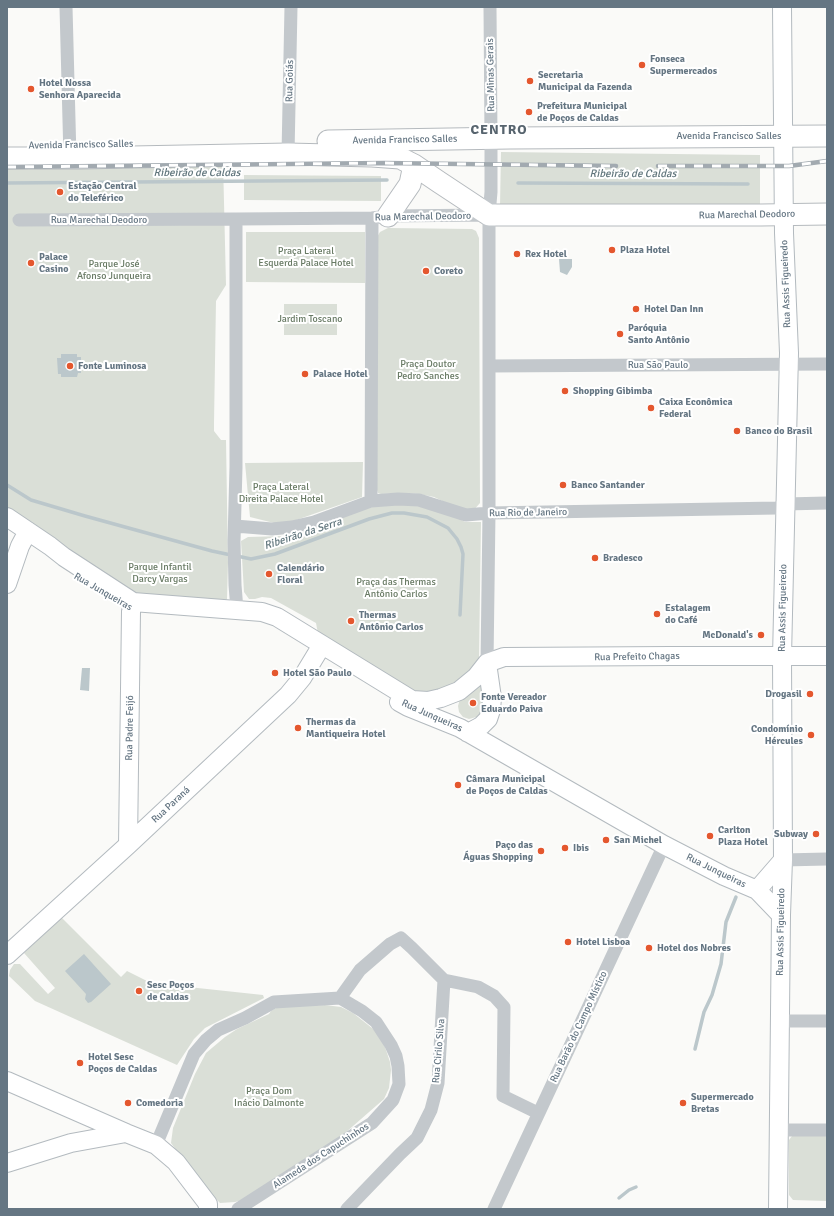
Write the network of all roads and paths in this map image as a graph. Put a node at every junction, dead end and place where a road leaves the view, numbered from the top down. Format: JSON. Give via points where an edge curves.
{"nodes":[{"id":1,"x":66,"y":7,"type":"edge"},
{"id":2,"x":291,"y":7,"type":"edge"},
{"id":3,"x":490,"y":7,"type":"edge"},
{"id":4,"x":782,"y":7,"type":"edge"},
{"id":5,"x":783,"y":136,"type":"junction"},
{"id":6,"x":827,"y":136,"type":"edge"},
{"id":7,"x":491,"y":139,"type":"junction"},
{"id":8,"x":7,"y":146,"type":"edge"},
{"id":9,"x":289,"y":148,"type":"junction"},
{"id":10,"x":70,"y":152,"type":"junction"},
{"id":11,"x":7,"y":158,"type":"edge"},
{"id":12,"x":414,"y":165,"type":"junction"},
{"id":13,"x":827,"y":214,"type":"edge"},
{"id":14,"x":489,"y":215,"type":"junction"},
{"id":15,"x":784,"y":215,"type":"junction"},
{"id":16,"x":380,"y":217,"type":"junction"},
{"id":17,"x":236,"y":219,"type":"junction"},
{"id":18,"x":19,"y":220,"type":"dead end"},
{"id":19,"x":827,"y":364,"type":"edge"},
{"id":20,"x":788,"y":365,"type":"junction"},
{"id":21,"x":489,"y":366,"type":"junction"},
{"id":22,"x":371,"y":501,"type":"junction"},
{"id":23,"x":827,"y":503,"type":"edge"},
{"id":24,"x":785,"y":504,"type":"junction"},
{"id":25,"x":489,"y":514,"type":"junction"},
{"id":26,"x":7,"y":518,"type":"edge"},
{"id":27,"x":235,"y":526,"type":"junction"},
{"id":28,"x":7,"y":528,"type":"edge"},
{"id":29,"x":26,"y":535,"type":"junction"},
{"id":30,"x":7,"y":584,"type":"edge"},
{"id":31,"x":237,"y":610,"type":"junction"},
{"id":32,"x":132,"y":611,"type":"junction"},
{"id":33,"x":319,"y":648,"type":"junction"},
{"id":34,"x":827,"y":656,"type":"edge"},
{"id":35,"x":782,"y":657,"type":"junction"},
{"id":36,"x":487,"y":664,"type":"junction"},
{"id":37,"x":459,"y":691,"type":"junction"},
{"id":38,"x":462,"y":730,"type":"junction"},
{"id":39,"x":128,"y":845,"type":"junction"},
{"id":40,"x":664,"y":845,"type":"junction"},
{"id":41,"x":827,"y":859,"type":"edge"},
{"id":42,"x":783,"y":860,"type":"junction"},
{"id":43,"x":757,"y":890,"type":"junction"},
{"id":44,"x":781,"y":916,"type":"junction"},
{"id":45,"x":7,"y":955,"type":"edge"},
{"id":46,"x":444,"y":980,"type":"junction"},
{"id":47,"x":340,"y":998,"type":"junction"},
{"id":48,"x":779,"y":1021,"type":"junction"},
{"id":49,"x":827,"y":1021,"type":"edge"},
{"id":50,"x":7,"y":1081,"type":"edge"},
{"id":51,"x":538,"y":1114,"type":"junction"},
{"id":52,"x":779,"y":1130,"type":"junction"},
{"id":53,"x":827,"y":1130,"type":"edge"},
{"id":54,"x":126,"y":1132,"type":"junction"},
{"id":55,"x":156,"y":1145,"type":"junction"},
{"id":56,"x":7,"y":1163,"type":"edge"},
{"id":57,"x":208,"y":1209,"type":"edge"},
{"id":58,"x":238,"y":1209,"type":"edge"},
{"id":59,"x":347,"y":1209,"type":"edge"},
{"id":60,"x":494,"y":1209,"type":"edge"},
{"id":61,"x":778,"y":1209,"type":"edge"}],
"edges":[{"from":1,"to":10,"type":"street"},
{"from":2,"to":9,"type":"street","name":"Rua Goiás"},
{"from":3,"to":7,"type":"street","name":"Rua Minas Gerais"},
{"from":4,"to":5,"type":"street","name":"Rua Assis Figueiredo"},
{"from":5,"to":6,"type":"main road","name":"Avenida Francisco Salles"},
{"from":5,"to":7,"type":"main road","name":"Avenida Francisco Salles"},
{"from":5,"to":15,"type":"street","name":"Rua Assis Figueiredo"},
{"from":7,"to":9,"type":"main road","name":"Avenida Francisco Salles"},
{"from":7,"to":14,"type":"street","name":"Rua Minas Gerais"},
{"from":8,"to":10,"type":"main road","name":"Avenida Francisco Salles"},
{"from":9,"to":10,"type":"main road","name":"Avenida Francisco Salles"},
{"from":9,"to":12,"type":"main road","name":"Avenida Francisco Salles","via":[[400,158]]},
{"from":10,"to":11,"type":"main road","name":"Avenida Francisco Salles"},
{"from":12,"to":14,"type":"main road","name":"Avenida Francisco Salles"},
{"from":12,"to":16,"type":"main road","via":[[410,184]]},
{"from":13,"to":15,"type":"main road","name":"Rua Marechal Deodoro"},
{"from":14,"to":15,"type":"main road","name":"Rua Marechal Deodoro"},
{"from":14,"to":16,"type":"street","name":"Rua Marechal Deodoro"},
{"from":14,"to":21,"type":"street"},
{"from":15,"to":20,"type":"street","name":"Rua Assis Figueiredo"},
{"from":16,"to":17,"type":"street","name":"Rua Marechal Deodoro"},
{"from":16,"to":22,"type":"street"},
{"from":17,"to":18,"type":"street","name":"Rua Marechal Deodoro"},
{"from":17,"to":27,"type":"street"},
{"from":19,"to":20,"type":"street","name":"Rua São Paulo"},
{"from":20,"to":21,"type":"street","name":"Rua São Paulo"},
{"from":20,"to":24,"type":"street","name":"Rua Assis Figueiredo"},
{"from":21,"to":25,"type":"street"},
{"from":22,"to":25,"type":"street","name":"Rua Rio de Janeiro","via":[[419,500],[466,515]]},
{"from":22,"to":27,"type":"street","name":"Rua Rio de Janeiro","via":[[314,522],[292,527],[272,529]]},
{"from":23,"to":24,"type":"street","name":"Rua Rio de Janeiro"},
{"from":24,"to":25,"type":"street","name":"Rua Rio de Janeiro","via":[[777,508]]},
{"from":24,"to":35,"type":"street","name":"Rua Assis Figueiredo"},
{"from":25,"to":36,"type":"street"},
{"from":26,"to":29,"type":"street","name":"Rua Junqueiras"},
{"from":27,"to":31,"type":"street"},
{"from":28,"to":29,"type":"street","name":"Rua Junqueiras"},
{"from":29,"to":30,"type":"street"},
{"from":29,"to":31,"type":"street","name":"Rua Junqueiras","via":[[133,602]]},
{"from":29,"to":32,"type":"street","name":"Rua Junqueiras","via":[[58,566]]},
{"from":31,"to":33,"type":"street","name":"Rua Junqueiras","via":[[262,612],[277,618]]},
{"from":32,"to":33,"type":"street","name":"Rua Junqueiras","via":[[260,619]]},
{"from":32,"to":39,"type":"street","name":"Rua Padre Feijó"},
{"from":33,"to":37,"type":"street","name":"Rua Junqueiras","via":[[412,700],[428,701]]},
{"from":33,"to":38,"type":"street","name":"Rua Junqueiras","via":[[408,708]]},
{"from":33,"to":39,"type":"street","name":"Rua Paraná","via":[[302,678],[288,695]]},
{"from":34,"to":35,"type":"street","name":"Rua Prefeito Chagas"},
{"from":35,"to":36,"type":"street","name":"Rua Prefeito Chagas","via":[[504,658]]},
{"from":35,"to":42,"type":"street","name":"Rua Assis Figueiredo"},
{"from":36,"to":37,"type":"street"},
{"from":36,"to":38,"type":"street","via":[[492,698],[488,719],[481,726]]},
{"from":37,"to":38,"type":"street","via":[[454,702],[453,717]]},
{"from":38,"to":40,"type":"street","name":"Rua Junqueiras"},
{"from":39,"to":45,"type":"street","name":"Rua Paraná"},
{"from":40,"to":43,"type":"street","name":"Rua Junqueiras"},
{"from":40,"to":51,"type":"street","name":"Rua Barão do Campo Místico"},
{"from":41,"to":42,"type":"street"},
{"from":42,"to":43,"type":"street"},
{"from":42,"to":44,"type":"street","name":"Rua Assis Figueiredo"},
{"from":43,"to":44,"type":"street","name":"Rua Junqueiras"},
{"from":44,"to":48,"type":"street","name":"Rua Assis Figueiredo"},
{"from":46,"to":47,"type":"street","via":[[401,938],[390,944],[360,970]]},
{"from":46,"to":51,"type":"street","via":[[478,987],[494,996],[504,1007],[503,1096]]},
{"from":46,"to":59,"type":"street","name":"Rua Cirilo Silva","via":[[438,1083],[431,1110],[417,1138]]},
{"from":47,"to":55,"type":"street","via":[[274,1002],[218,1030],[194,1054]]},
{"from":47,"to":58,"type":"street","name":"Alameda dos Capuchinhos","via":[[362,1010],[376,1022],[391,1045],[396,1056],[399,1084],[393,1100],[372,1123]]},
{"from":48,"to":49,"type":"street"},
{"from":48,"to":52,"type":"street","name":"Rua Assis Figueiredo"},
{"from":50,"to":54,"type":"street"},
{"from":51,"to":60,"type":"street","name":"Rua Barão do Campo Místico"},
{"from":52,"to":53,"type":"street"},
{"from":52,"to":61,"type":"street","name":"Rua Assis Figueiredo"},
{"from":54,"to":55,"type":"street"},
{"from":54,"to":56,"type":"street","via":[[71,1143]]},
{"from":55,"to":57,"type":"street","via":[[176,1162],[208,1204]]}]}
